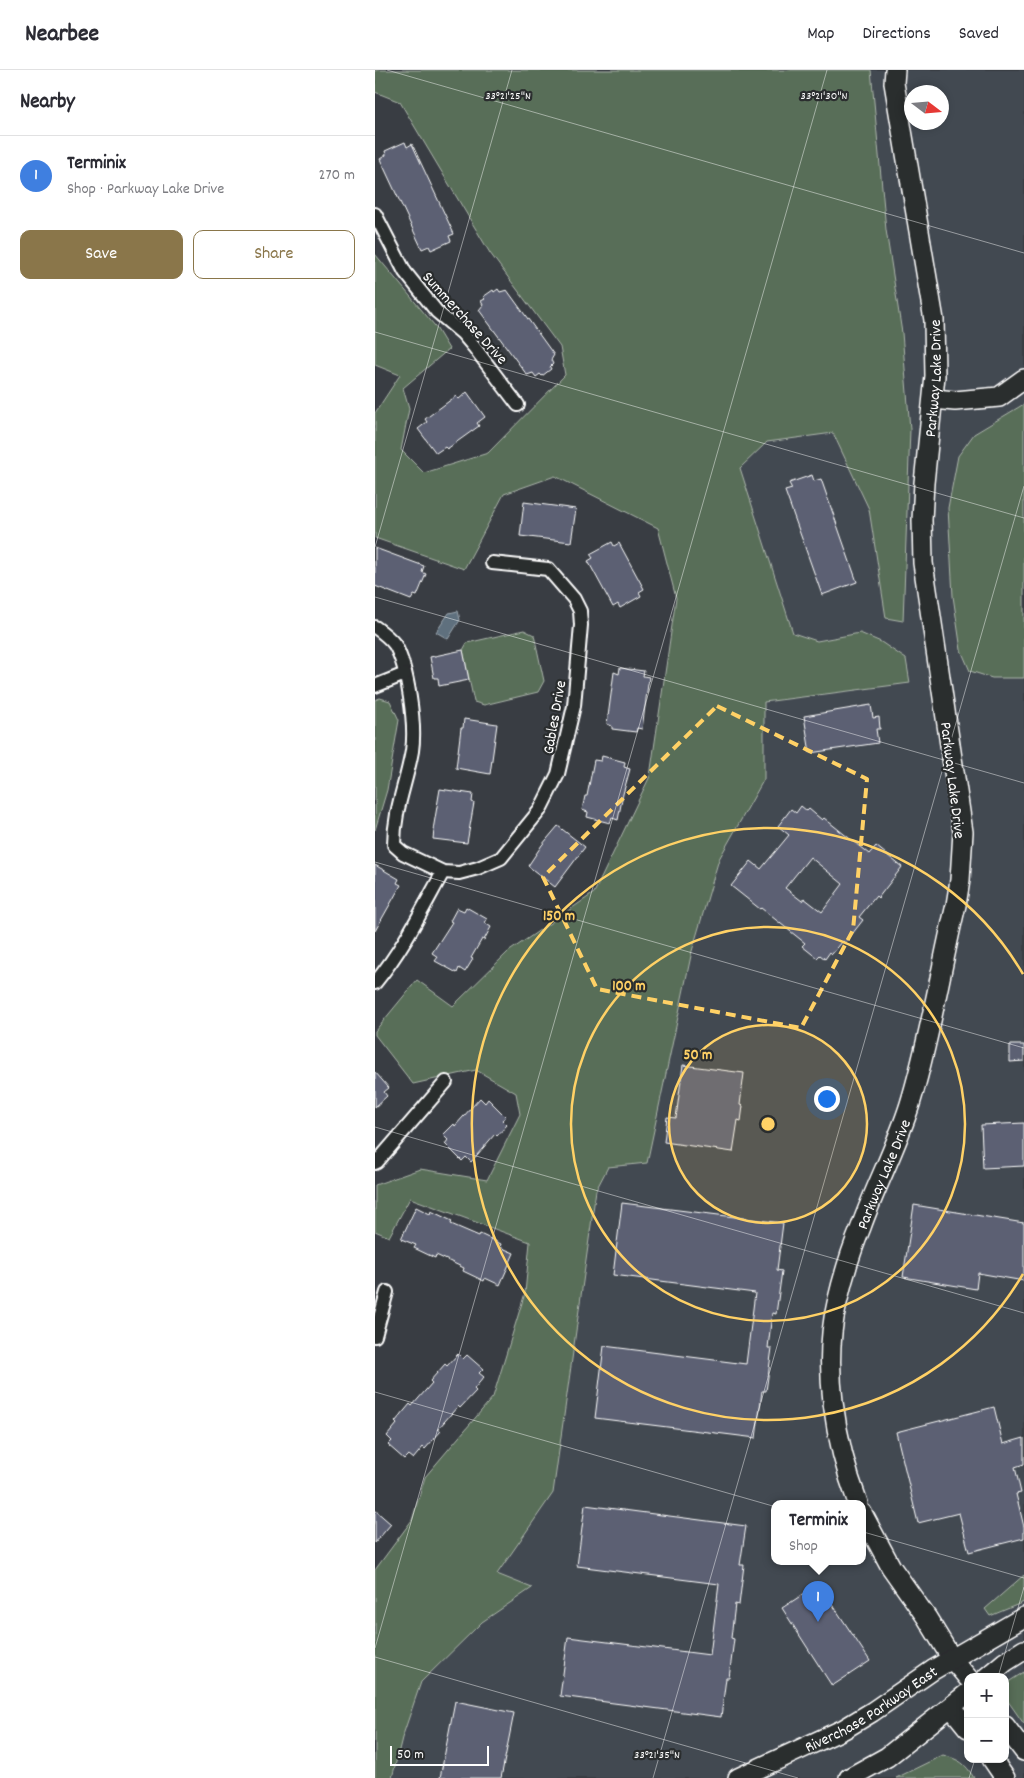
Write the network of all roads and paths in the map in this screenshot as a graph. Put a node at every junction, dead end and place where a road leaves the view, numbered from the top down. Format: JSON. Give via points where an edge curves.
{"nodes":[{"id":1,"x":895,"y":70,"type":"edge"},
{"id":2,"x":376,"y":220,"type":"edge"},
{"id":3,"x":1024,"y":380,"type":"edge"},
{"id":4,"x":934,"y":400,"type":"junction"},
{"id":5,"x":518,"y":404,"type":"dead end"},
{"id":6,"x":492,"y":563,"type":"dead end"},
{"id":7,"x":375,"y":627,"type":"edge"},
{"id":8,"x":405,"y":674,"type":"junction"},
{"id":9,"x":375,"y":686,"type":"edge"},
{"id":10,"x":443,"y":872,"type":"junction"},
{"id":11,"x":378,"y":979,"type":"edge"},
{"id":12,"x":446,"y":1082,"type":"dead end"},
{"id":13,"x":375,"y":1163,"type":"edge"},
{"id":14,"x":387,"y":1292,"type":"dead end"},
{"id":15,"x":375,"y":1336,"type":"edge"},
{"id":16,"x":857,"y":1500,"type":"edge"},
{"id":17,"x":866,"y":1520,"type":"edge"},
{"id":18,"x":1024,"y":1617,"type":"edge"},
{"id":19,"x":1024,"y":1650,"type":"edge"},
{"id":20,"x":952,"y":1659,"type":"junction"},
{"id":21,"x":964,"y":1673,"type":"edge"},
{"id":22,"x":992,"y":1673,"type":"edge"},
{"id":23,"x":964,"y":1696,"type":"edge"},
{"id":24,"x":951,"y":1707,"type":"junction"},
{"id":25,"x":964,"y":1723,"type":"edge"},
{"id":26,"x":1009,"y":1731,"type":"edge"},
{"id":27,"x":1024,"y":1751,"type":"edge"},
{"id":28,"x":995,"y":1763,"type":"edge"},
{"id":29,"x":738,"y":1778,"type":"edge"},
{"id":30,"x":849,"y":1778,"type":"edge"},
{"id":31,"x":1005,"y":1778,"type":"edge"}],
"edges":[{"from":1,"to":4,"type":"street","name":"Parkway Lake Drive","via":[[894,83],[934,320]]},
{"from":2,"to":5,"type":"street","name":"Summerchase Drive","via":[[405,272],[437,312],[463,334],[487,362]]},
{"from":3,"to":4,"type":"street","via":[[999,397]]},
{"from":4,"to":16,"type":"street","name":"Parkway Lake Drive","via":[[922,520],[923,563],[961,813],[960,880],[923,1058],[890,1157],[861,1226],[837,1304],[831,1352],[832,1391],[839,1442]]},
{"from":6,"to":10,"type":"street","name":"Gables Drive","via":[[548,569],[574,599],[580,611],[581,625],[574,706],[558,774],[540,810],[501,858],[459,873]]},
{"from":7,"to":8,"type":"street","name":"Gables Drive","via":[[395,645]]},
{"from":8,"to":9,"type":"street"},
{"from":8,"to":10,"type":"street","name":"Gables Drive","via":[[413,718],[412,750],[394,826],[394,845],[403,853]]},
{"from":10,"to":11,"type":"street","via":[[403,944]]},
{"from":12,"to":13,"type":"street"},
{"from":14,"to":15,"type":"street"},
{"from":17,"to":20,"type":"street","via":[[891,1567]]},
{"from":18,"to":20,"type":"street","name":"Riverchase Parkway East"},
{"from":19,"to":22,"type":"street"},
{"from":20,"to":21,"type":"street"},
{"from":20,"to":29,"type":"street","name":"Riverchase Parkway East","via":[[844,1729]]},
{"from":23,"to":24,"type":"street"},
{"from":24,"to":25,"type":"street"},
{"from":24,"to":30,"type":"street","via":[[887,1756]]},
{"from":26,"to":27,"type":"street"},
{"from":28,"to":31,"type":"street"}]}
